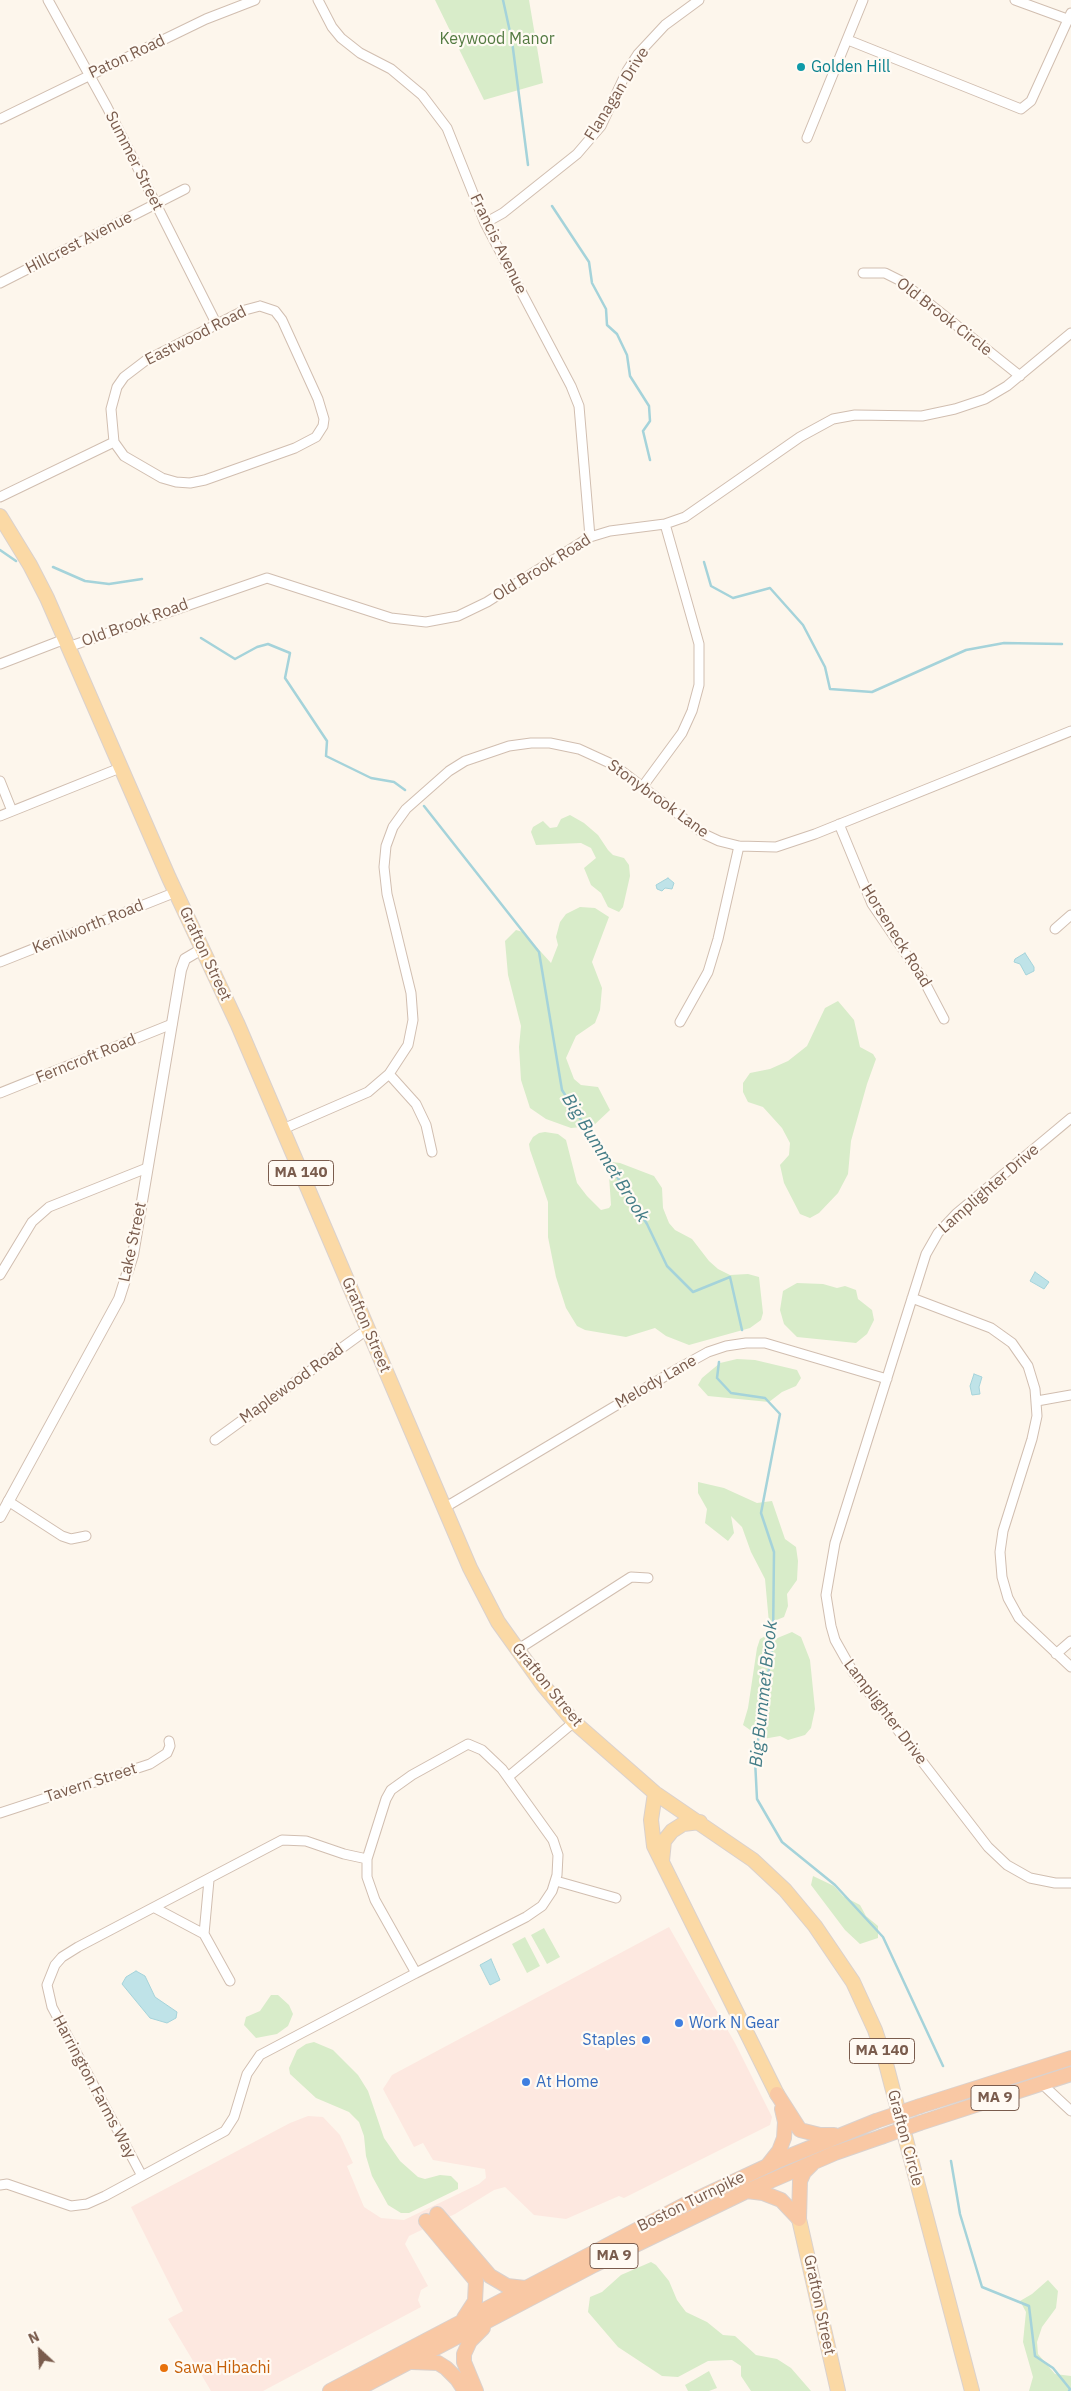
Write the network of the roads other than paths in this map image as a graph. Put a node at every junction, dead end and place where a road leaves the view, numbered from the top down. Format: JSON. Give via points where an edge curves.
{"nodes":[{"id":1,"x":48,"y":0,"type":"edge"},
{"id":2,"x":255,"y":0,"type":"edge"},
{"id":3,"x":318,"y":0,"type":"edge"},
{"id":4,"x":699,"y":0,"type":"edge"},
{"id":5,"x":863,"y":0,"type":"edge"},
{"id":6,"x":1015,"y":0,"type":"edge"},
{"id":7,"x":1069,"y":16,"type":"edge"},
{"id":8,"x":848,"y":40,"type":"junction"},
{"id":9,"x":90,"y":74,"type":"junction"},
{"id":10,"x":0,"y":119,"type":"edge"},
{"id":11,"x":807,"y":138,"type":"dead end"},
{"id":12,"x":185,"y":189,"type":"dead end"},
{"id":13,"x":155,"y":203,"type":"junction"},
{"id":14,"x":486,"y":223,"type":"junction"},
{"id":15,"x":863,"y":273,"type":"dead end"},
{"id":16,"x":0,"y":283,"type":"edge"},
{"id":17,"x":217,"y":325,"type":"junction"},
{"id":18,"x":1071,"y":333,"type":"edge"},
{"id":19,"x":1020,"y":376,"type":"junction"},
{"id":20,"x":114,"y":442,"type":"junction"},
{"id":21,"x":0,"y":497,"type":"edge"},
{"id":22,"x":0,"y":516,"type":"edge"},
{"id":23,"x":665,"y":524,"type":"junction"},
{"id":24,"x":590,"y":537,"type":"junction"},
{"id":25,"x":66,"y":643,"type":"junction"},
{"id":26,"x":0,"y":664,"type":"edge"},
{"id":27,"x":1071,"y":731,"type":"edge"},
{"id":28,"x":120,"y":768,"type":"junction"},
{"id":29,"x":0,"y":781,"type":"edge"},
{"id":30,"x":643,"y":786,"type":"junction"},
{"id":31,"x":12,"y":811,"type":"junction"},
{"id":32,"x":0,"y":816,"type":"edge"},
{"id":33,"x":839,"y":824,"type":"junction"},
{"id":34,"x":738,"y":846,"type":"junction"},
{"id":35,"x":176,"y":892,"type":"junction"},
{"id":36,"x":1071,"y":915,"type":"edge"},
{"id":37,"x":1055,"y":929,"type":"dead end"},
{"id":38,"x":202,"y":949,"type":"junction"},
{"id":39,"x":0,"y":962,"type":"edge"},
{"id":40,"x":944,"y":1019,"type":"dead end"},
{"id":41,"x":680,"y":1022,"type":"dead end"},
{"id":42,"x":172,"y":1024,"type":"junction"},
{"id":43,"x":390,"y":1074,"type":"junction"},
{"id":44,"x":0,"y":1093,"type":"edge"},
{"id":45,"x":1071,"y":1118,"type":"edge"},
{"id":46,"x":283,"y":1129,"type":"junction"},
{"id":47,"x":432,"y":1152,"type":"dead end"},
{"id":48,"x":147,"y":1168,"type":"junction"},
{"id":49,"x":0,"y":1275,"type":"edge"},
{"id":50,"x":912,"y":1298,"type":"junction"},
{"id":51,"x":370,"y":1332,"type":"junction"},
{"id":52,"x":887,"y":1379,"type":"junction"},
{"id":53,"x":1071,"y":1395,"type":"edge"},
{"id":54,"x":1037,"y":1401,"type":"junction"},
{"id":55,"x":215,"y":1440,"type":"dead end"},
{"id":56,"x":8,"y":1501,"type":"junction"},
{"id":57,"x":444,"y":1508,"type":"junction"},
{"id":58,"x":0,"y":1517,"type":"edge"},
{"id":59,"x":86,"y":1536,"type":"dead end"},
{"id":60,"x":648,"y":1578,"type":"dead end"},
{"id":61,"x":1071,"y":1641,"type":"edge"},
{"id":62,"x":517,"y":1650,"type":"junction"},
{"id":63,"x":1056,"y":1654,"type":"junction"},
{"id":64,"x":1071,"y":1667,"type":"edge"},
{"id":65,"x":574,"y":1722,"type":"junction"},
{"id":66,"x":169,"y":1741,"type":"dead end"},
{"id":67,"x":508,"y":1777,"type":"junction"},
{"id":68,"x":655,"y":1793,"type":"junction"},
{"id":69,"x":0,"y":1813,"type":"edge"},
{"id":70,"x":700,"y":1822,"type":"junction"},
{"id":71,"x":367,"y":1859,"type":"junction"},
{"id":72,"x":662,"y":1864,"type":"junction"},
{"id":73,"x":209,"y":1880,"type":"junction"},
{"id":74,"x":556,"y":1881,"type":"junction"},
{"id":75,"x":1071,"y":1883,"type":"edge"},
{"id":76,"x":616,"y":1898,"type":"dead end"},
{"id":77,"x":155,"y":1908,"type":"junction"},
{"id":78,"x":204,"y":1934,"type":"junction"},
{"id":79,"x":416,"y":1973,"type":"junction"},
{"id":80,"x":230,"y":1982,"type":"dead end"},
{"id":81,"x":1071,"y":2058,"type":"edge"},
{"id":82,"x":1071,"y":2074,"type":"edge"},
{"id":83,"x":1041,"y":2083,"type":"junction"},
{"id":84,"x":777,"y":2094,"type":"junction"},
{"id":85,"x":1071,"y":2111,"type":"edge"},
{"id":86,"x":840,"y":2135,"type":"junction"},
{"id":87,"x":817,"y":2161,"type":"junction"},
{"id":88,"x":765,"y":2167,"type":"junction"},
{"id":89,"x":142,"y":2176,"type":"junction"},
{"id":90,"x":0,"y":2185,"type":"edge"},
{"id":91,"x":747,"y":2191,"type":"junction"},
{"id":92,"x":799,"y":2219,"type":"junction"},
{"id":93,"x":525,"y":2288,"type":"junction"},
{"id":94,"x":462,"y":2321,"type":"junction"},
{"id":95,"x":490,"y":2321,"type":"junction"},
{"id":96,"x":406,"y":2363,"type":"junction"},
{"id":97,"x":330,"y":2391,"type":"edge"},
{"id":98,"x":354,"y":2391,"type":"edge"},
{"id":99,"x":465,"y":2391,"type":"edge"},
{"id":100,"x":476,"y":2391,"type":"edge"},
{"id":101,"x":838,"y":2391,"type":"edge"},
{"id":102,"x":972,"y":2391,"type":"edge"}],
"edges":[{"from":1,"to":9,"type":"street","name":"Summer Street"},
{"from":2,"to":9,"type":"street","name":"Paton Road","via":[[213,16]]},
{"from":3,"to":14,"type":"street","name":"Francis Avenue","via":[[341,38],[396,74],[422,95],[439,116],[456,146],[472,194]]},
{"from":4,"to":14,"type":"street","name":"Flanagan Drive","via":[[665,25],[638,54],[601,126],[577,154]]},
{"from":5,"to":8,"type":"street"},
{"from":6,"to":7,"type":"street"},
{"from":7,"to":8,"type":"street","via":[[1033,97],[1024,108],[1016,108]]},
{"from":8,"to":11,"type":"street"},
{"from":9,"to":10,"type":"street","name":"Paton Road"},
{"from":9,"to":13,"type":"street","name":"Summer Street"},
{"from":12,"to":13,"type":"street","name":"Hillcrest Avenue"},
{"from":13,"to":16,"type":"street","name":"Hillcrest Avenue"},
{"from":13,"to":17,"type":"street","name":"Summer Street"},
{"from":14,"to":24,"type":"street","name":"Francis Avenue","via":[[579,406]]},
{"from":15,"to":19,"type":"street","name":"Old Brook Circle","via":[[884,273],[901,281]]},
{"from":17,"to":20,"type":"street","name":"Eastwood Road","via":[[145,361],[124,377],[117,387],[111,409]]},
{"from":17,"to":20,"type":"street","name":"Eastwood Road","via":[[255,307],[266,307],[278,315],[322,411],[323,426],[316,437],[296,448],[190,483],[149,473],[124,456]]},
{"from":18,"to":19,"type":"street","name":"Old Brook Road"},
{"from":19,"to":23,"type":"street","name":"Old Brook Road","via":[[985,399],[943,412],[902,417],[853,415],[833,419],[800,437],[689,515]]},
{"from":20,"to":21,"type":"street"},
{"from":22,"to":25,"type":"main road","name":"Grafton Street","number":"MA 140","via":[[30,565]]},
{"from":23,"to":24,"type":"street","name":"Old Brook Road","via":[[618,529]]},
{"from":23,"to":30,"type":"street","via":[[699,644],[699,685],[682,733]]},
{"from":24,"to":25,"type":"street","name":"Old Brook Road","via":[[488,602],[443,619],[410,621],[375,615],[267,578]]},
{"from":25,"to":26,"type":"street","name":"Old Brook Road"},
{"from":25,"to":28,"type":"main road","name":"Grafton Street","number":"MA 140"},
{"from":27,"to":33,"type":"street","name":"Stonybrook Lane"},
{"from":28,"to":31,"type":"street"},
{"from":28,"to":35,"type":"main road","name":"Grafton Street","number":"MA 140"},
{"from":29,"to":31,"type":"street"},
{"from":30,"to":34,"type":"street","name":"Stonybrook Lane","via":[[688,824],[719,841]]},
{"from":30,"to":43,"type":"street","name":"Stonybrook Lane","via":[[598,756],[564,746],[531,743],[508,746],[465,761],[406,809],[393,827],[386,846],[384,867],[387,894],[411,993],[413,1020],[408,1045]]},
{"from":31,"to":32,"type":"street"},
{"from":33,"to":34,"type":"street","name":"Stonybrook Lane","via":[[776,847]]},
{"from":33,"to":40,"type":"street","name":"Horseneck Road","via":[[872,904],[923,979]]},
{"from":34,"to":41,"type":"street","via":[[713,956],[701,987]]},
{"from":35,"to":38,"type":"main road","name":"Grafton Street","number":"MA 140"},
{"from":35,"to":39,"type":"street","name":"Kenilworth Road"},
{"from":36,"to":37,"type":"street"},
{"from":38,"to":42,"type":"street","name":"Lake Street","via":[[183,962]]},
{"from":38,"to":46,"type":"main road","name":"Grafton Street","number":"MA 140"},
{"from":42,"to":44,"type":"street","name":"Ferncroft Road"},
{"from":42,"to":48,"type":"street","name":"Lake Street"},
{"from":43,"to":46,"type":"street","name":"Stonybrook Lane","via":[[357,1098]]},
{"from":43,"to":47,"type":"street","via":[[416,1104],[426,1125]]},
{"from":45,"to":50,"type":"street","name":"Lamplighter Drive","via":[[956,1214],[938,1233],[926,1254]]},
{"from":46,"to":51,"type":"main road","name":"Grafton Street","number":"MA 140"},
{"from":48,"to":49,"type":"street","via":[[49,1207],[32,1222]]},
{"from":48,"to":56,"type":"street","name":"Lake Street","via":[[133,1255],[119,1299]]},
{"from":50,"to":52,"type":"street","name":"Lamplighter Drive"},
{"from":50,"to":54,"type":"street","via":[[978,1321],[1012,1343],[1028,1366]]},
{"from":51,"to":55,"type":"street","name":"Maplewood Road","via":[[353,1340]]},
{"from":51,"to":57,"type":"main road","name":"Grafton Street","number":"MA 140"},
{"from":52,"to":57,"type":"street","name":"Melody Lane","via":[[766,1343],[726,1346],[679,1368]]},
{"from":52,"to":75,"type":"street","name":"Lamplighter Drive","via":[[831,1560],[826,1595],[835,1640],[853,1672],[997,1857],[1030,1878]]},
{"from":53,"to":54,"type":"street"},
{"from":54,"to":63,"type":"street","via":[[1032,1439],[1003,1531],[1000,1564],[1004,1588],[1013,1608],[1027,1627]]},
{"from":56,"to":58,"type":"street","name":"Lake Street"},
{"from":56,"to":59,"type":"street","via":[[62,1536],[71,1539]]},
{"from":57,"to":62,"type":"main road","name":"Grafton Street","number":"MA 140","via":[[490,1606]]},
{"from":60,"to":62,"type":"street","via":[[631,1578]]},
{"from":61,"to":63,"type":"street"},
{"from":62,"to":65,"type":"main road","name":"Grafton Street","number":"MA 140"},
{"from":63,"to":64,"type":"street"},
{"from":65,"to":67,"type":"street"},
{"from":65,"to":68,"type":"main road","name":"Grafton Street","number":"MA 140"},
{"from":66,"to":69,"type":"street","name":"Tavern Street","via":[[167,1753],[150,1764]]},
{"from":67,"to":71,"type":"street","name":"Harrington Farms Way","via":[[486,1754],[471,1744],[461,1746],[412,1774],[387,1795]]},
{"from":67,"to":74,"type":"street","name":"Harrington Farms Way","via":[[554,1840],[558,1860]]},
{"from":68,"to":70,"type":"main road","name":"Grafton Circle","number":"MA 140"},
{"from":68,"to":72,"type":"main road","via":[[651,1830]]},
{"from":70,"to":72,"type":"main road","via":[[677,1827],[667,1836],[662,1847]]},
{"from":70,"to":102,"type":"main road","name":"Grafton Circle","number":"MA 140","via":[[753,1860],[785,1890],[815,1926],[853,1982],[885,2060]]},
{"from":71,"to":73,"type":"street","name":"Harrington Farms Way","via":[[288,1839],[267,1847]]},
{"from":71,"to":79,"type":"street","name":"Harrington Farms Way","via":[[367,1877],[375,1900]]},
{"from":72,"to":84,"type":"main road"},
{"from":73,"to":77,"type":"street","name":"Harrington Farms Way"},
{"from":73,"to":78,"type":"street"},
{"from":74,"to":76,"type":"street"},
{"from":74,"to":79,"type":"street","name":"Harrington Farms Way","via":[[546,1900],[532,1914]]},
{"from":77,"to":78,"type":"street"},
{"from":77,"to":89,"type":"street","name":"Harrington Farms Way","via":[[65,1955],[53,1968],[47,1985],[52,2007],[62,2028]]},
{"from":78,"to":80,"type":"street"},
{"from":79,"to":89,"type":"street","name":"Harrington Farms Way","via":[[260,2054],[247,2074],[234,2117],[225,2131]]},
{"from":81,"to":86,"type":"highway","name":"Boston Turnpike","number":"MA 9","bridge":true},
{"from":82,"to":83,"type":"highway","name":"Boston Turnpike","number":"MA 9"},
{"from":83,"to":85,"type":"street"},
{"from":83,"to":87,"type":"highway","name":"Boston Turnpike","number":"MA 9","bridge":true},
{"from":84,"to":86,"type":"highway","via":[[800,2130]]},
{"from":84,"to":88,"type":"highway","via":[[785,2122],[784,2138]]},
{"from":86,"to":88,"type":"highway","name":"Boston Turnpike","number":"MA 9"},
{"from":87,"to":91,"type":"highway","name":"Boston Turnpike","number":"MA 9"},
{"from":87,"to":92,"type":"highway","via":[[801,2178]]},
{"from":88,"to":93,"type":"highway","name":"Boston Turnpike","number":"MA 9","via":[[686,2204]]},
{"from":89,"to":90,"type":"street","name":"Harrington Farms Way","via":[[79,2206],[7,2184]]},
{"from":91,"to":92,"type":"highway","via":[[778,2198]]},
{"from":91,"to":95,"type":"highway","name":"Boston Turnpike","number":"MA 9","via":[[586,2269]]},
{"from":92,"to":101,"type":"main road","name":"Grafton Street"},
{"from":93,"to":94,"type":"highway","name":"Boston Turnpike","number":"MA 9"},
{"from":93,"to":94,"type":"highway","via":[[507,2286],[490,2276],[432,2217],[476,2281],[476,2301]]},
{"from":94,"to":97,"type":"highway","name":"Boston Turnpike","number":"MA 9"},
{"from":95,"to":96,"type":"highway","name":"Boston Turnpike","number":"MA 9"},
{"from":95,"to":100,"type":"highway","via":[[470,2341],[464,2354]]},
{"from":96,"to":98,"type":"highway","name":"Boston Turnpike","number":"MA 9"},
{"from":96,"to":99,"type":"highway","via":[[438,2363],[452,2373]]}]}
